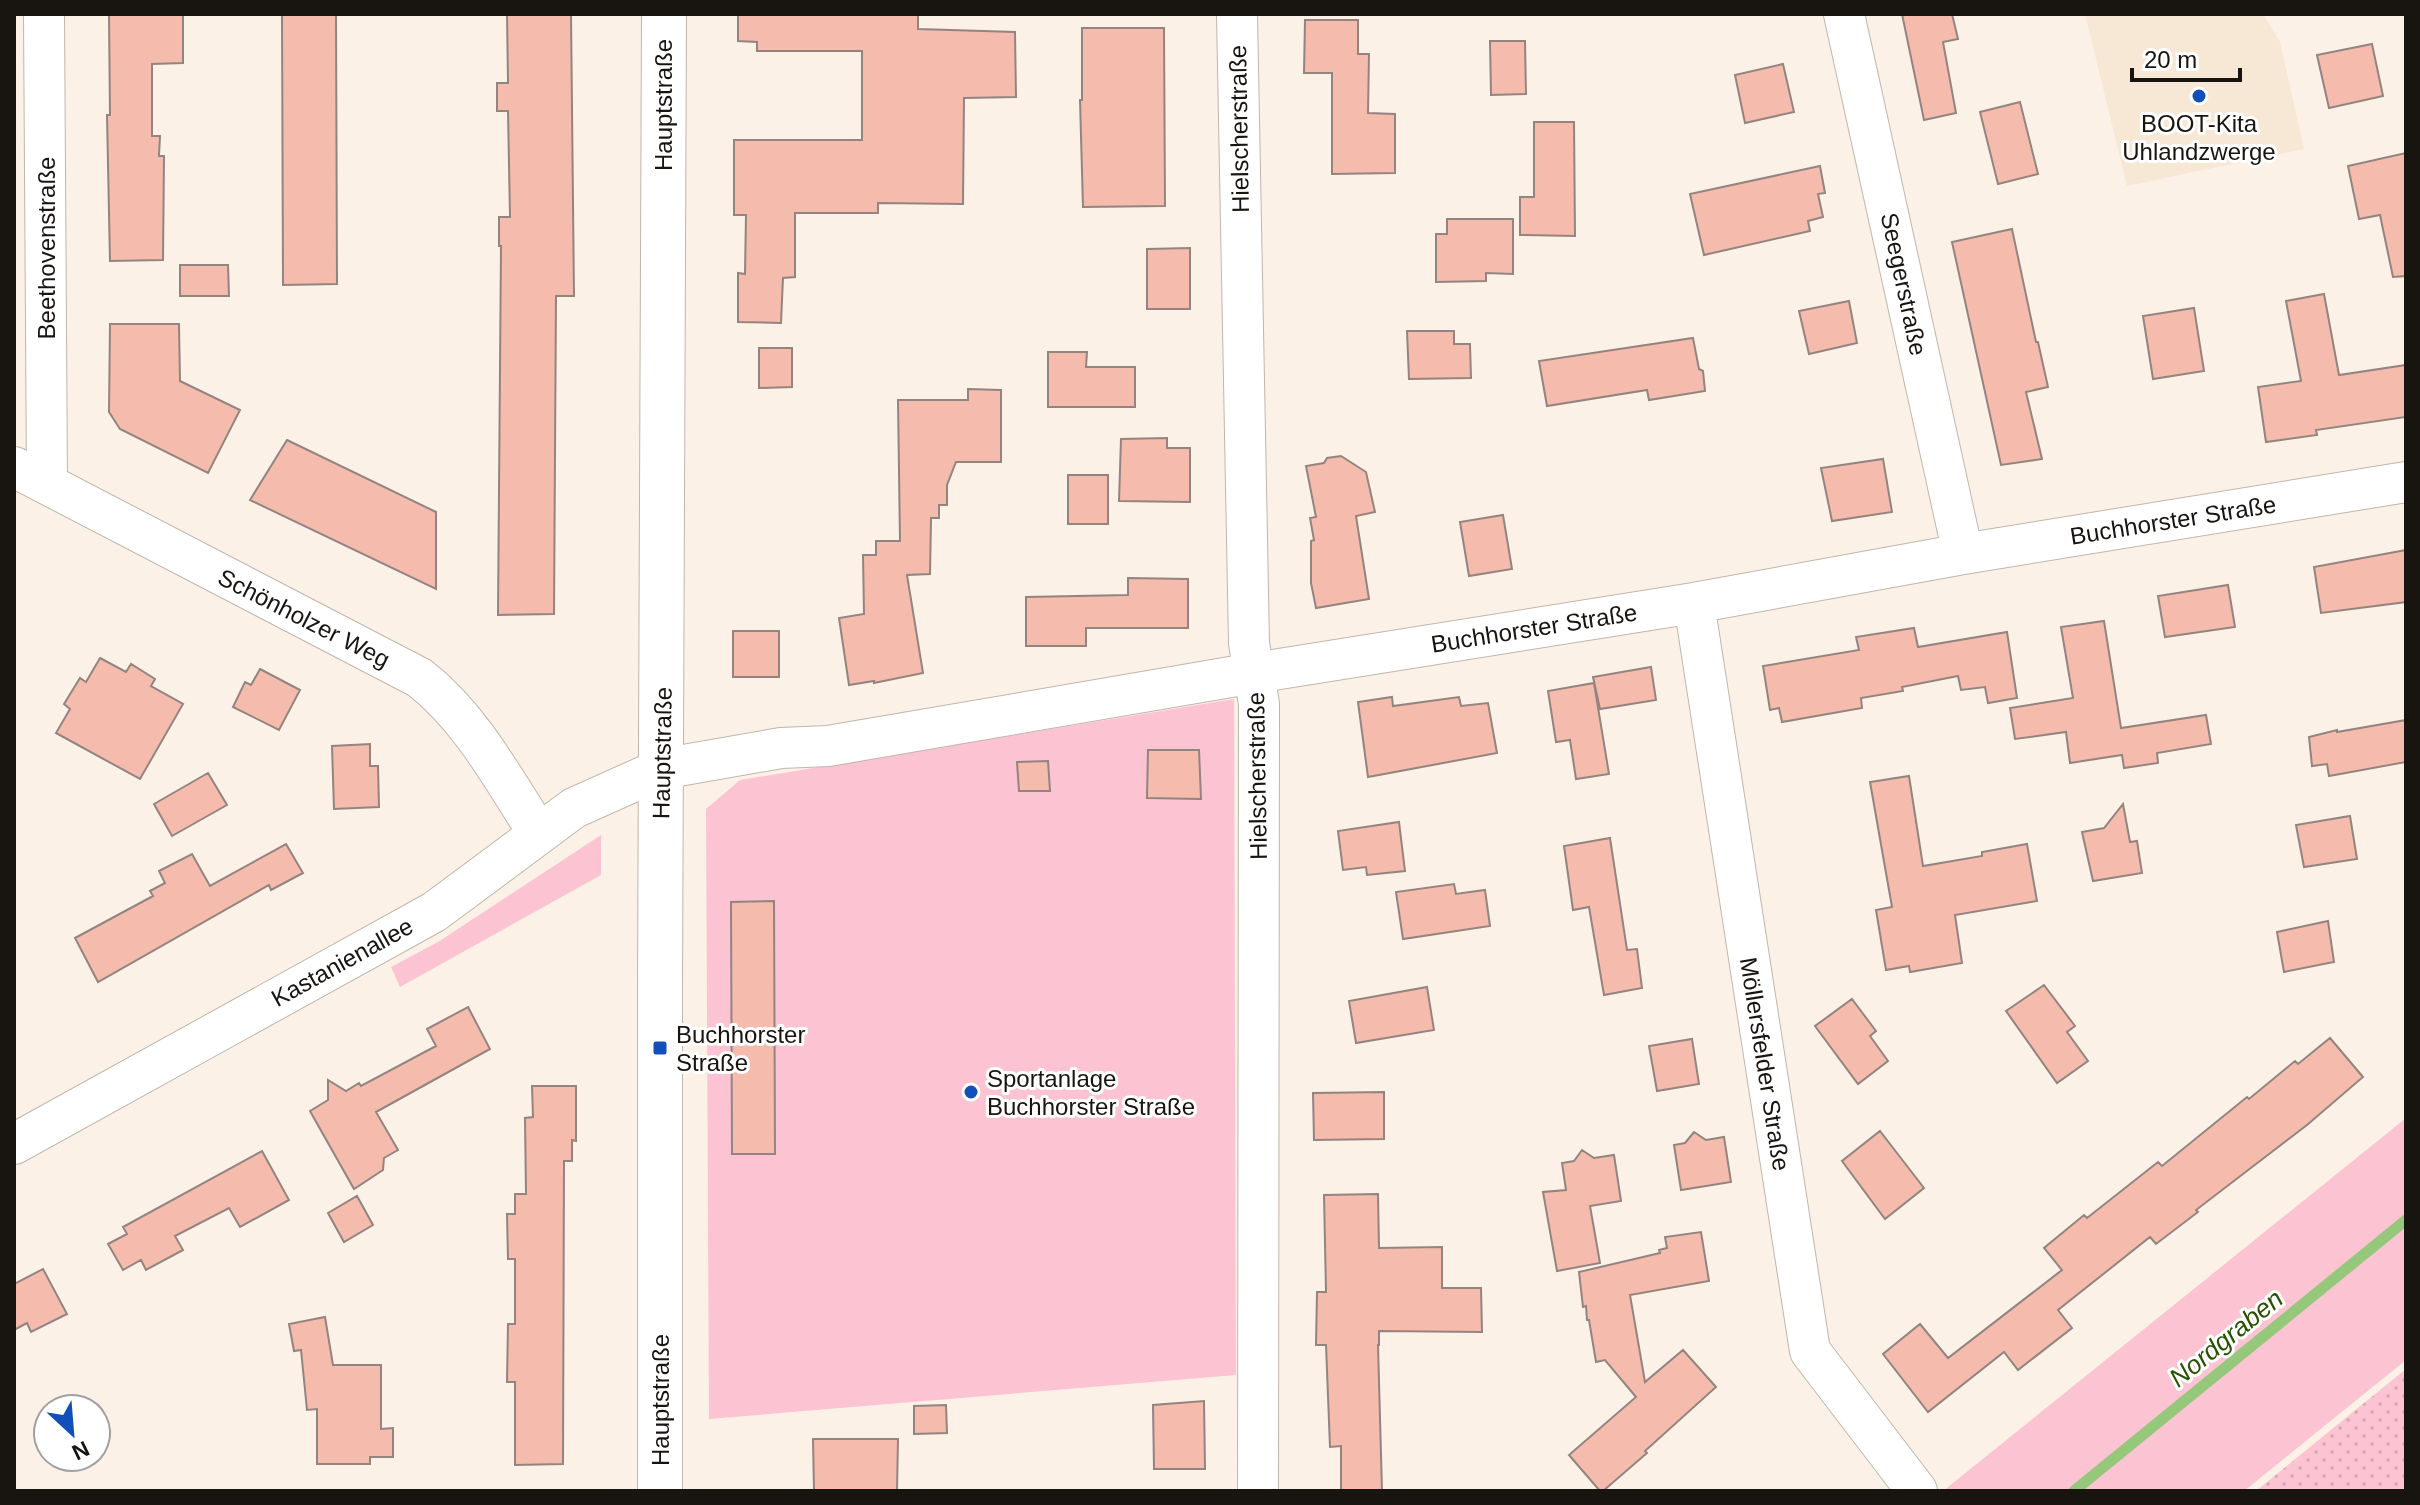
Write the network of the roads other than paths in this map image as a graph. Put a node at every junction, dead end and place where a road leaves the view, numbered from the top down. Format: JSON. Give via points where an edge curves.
{"nodes":[{"id":1,"x":44,"y":14,"type":"edge"},
{"id":2,"x":664,"y":14,"type":"edge"},
{"id":3,"x":1237,"y":14,"type":"edge"},
{"id":4,"x":1844,"y":14,"type":"edge"},
{"id":5,"x":31,"y":474,"type":"edge"},
{"id":6,"x":2406,"y":482,"type":"edge"},
{"id":7,"x":1963,"y":554,"type":"junction"},
{"id":8,"x":1694,"y":603,"type":"junction"},
{"id":9,"x":1254,"y":673,"type":"junction"},
{"id":10,"x":661,"y":769,"type":"junction"},
{"id":11,"x":539,"y":834,"type":"junction"},
{"id":12,"x":14,"y":1144,"type":"edge"},
{"id":13,"x":660,"y":1491,"type":"edge"},
{"id":14,"x":1258,"y":1491,"type":"edge"},
{"id":15,"x":1917,"y":1491,"type":"edge"}],
"edges":[{"from":1,"to":5,"type":"street","name":"Beethovenstraße"},
{"from":2,"to":10,"type":"main road","name":"Hauptstraße"},
{"from":3,"to":9,"type":"street","name":"Hielscherstraße","via":[[1249,643]]},
{"from":4,"to":7,"type":"street","name":"Seegerstraße"},
{"from":5,"to":11,"type":"street","name":"Schönholzer Weg","via":[[420,678],[477,738]]},
{"from":6,"to":7,"type":"street","name":"Buchhorster Straße"},
{"from":7,"to":8,"type":"street","name":"Buchhorster Straße"},
{"from":8,"to":9,"type":"street","name":"Buchhorster Straße"},
{"from":8,"to":15,"type":"street","name":"Möllersfelder Straße","via":[[1810,1351]]},
{"from":9,"to":10,"type":"street","name":"Buchhorster Straße"},
{"from":9,"to":14,"type":"street","name":"Hielscherstraße","via":[[1259,704]]},
{"from":10,"to":11,"type":"street","name":"Kastanienallee","via":[[574,808]]},
{"from":10,"to":13,"type":"main road","name":"Hauptstraße"},
{"from":11,"to":12,"type":"street","name":"Kastanienallee","via":[[434,912]]}]}
